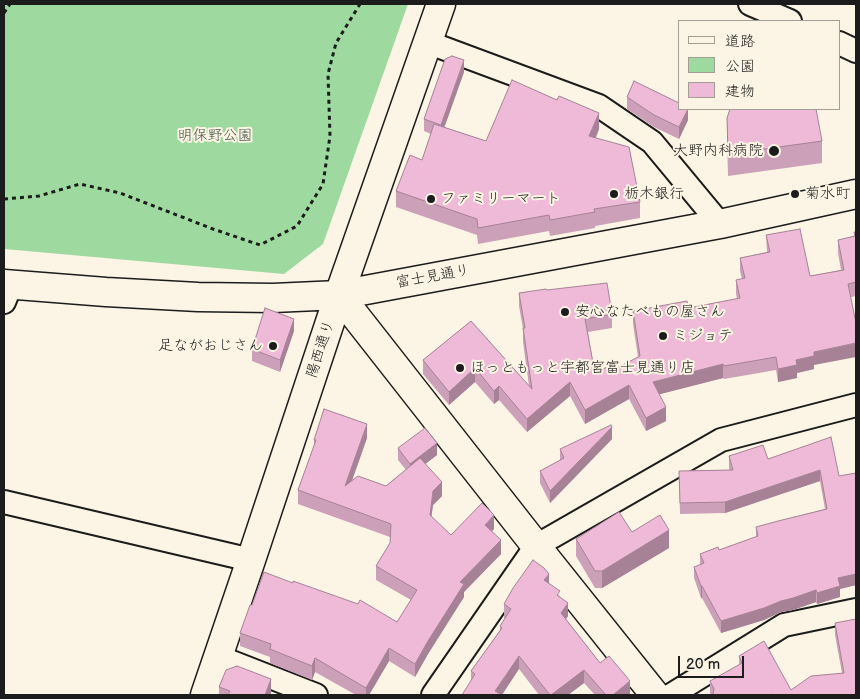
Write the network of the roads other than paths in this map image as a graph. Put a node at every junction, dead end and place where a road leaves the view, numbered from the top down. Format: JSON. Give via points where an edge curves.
{"nodes":[{"id":1,"x":441,"y":4,"type":"edge"},
{"id":2,"x":750,"y":4,"type":"edge"},
{"id":3,"x":788,"y":20,"type":"edge"},
{"id":4,"x":427,"y":42,"type":"junction"},
{"id":5,"x":840,"y":43,"type":"edge"},
{"id":6,"x":856,"y":51,"type":"edge"},
{"id":7,"x":856,"y":194,"type":"edge"},
{"id":8,"x":720,"y":224,"type":"junction"},
{"id":9,"x":6,"y":290,"type":"edge"},
{"id":10,"x":339,"y":295,"type":"junction"},
{"id":11,"x":856,"y":405,"type":"edge"},
{"id":12,"x":4,"y":502,"type":"edge"},
{"id":13,"x":536,"y":546,"type":"junction"},
{"id":14,"x":251,"y":560,"type":"junction"},
{"id":15,"x":856,"y":610,"type":"edge"},
{"id":16,"x":218,"y":657,"type":"junction"},
{"id":17,"x":205,"y":695,"type":"edge"},
{"id":18,"x":316,"y":695,"type":"edge"},
{"id":19,"x":433,"y":695,"type":"edge"},
{"id":20,"x":655,"y":695,"type":"edge"},
{"id":21,"x":671,"y":695,"type":"edge"}],
"edges":[{"from":1,"to":4,"type":"street","name":"陽西通り"},
{"from":2,"to":3,"type":"street"},
{"from":4,"to":8,"type":"street","via":[[599,106],[652,142]]},
{"from":4,"to":10,"type":"street","name":"陽西通り"},
{"from":5,"to":6,"type":"street"},
{"from":7,"to":8,"type":"street","name":"富士見通り"},
{"from":8,"to":10,"type":"street","name":"富士見通り"},
{"from":9,"to":10,"type":"street","name":"富士見通り","via":[[198,297]]},
{"from":10,"to":13,"type":"street"},
{"from":10,"to":14,"type":"street","name":"陽西通り"},
{"from":11,"to":13,"type":"street","via":[[721,440]]},
{"from":12,"to":14,"type":"street"},
{"from":13,"to":19,"type":"street"},
{"from":13,"to":20,"type":"street"},
{"from":14,"to":16,"type":"street","name":"陽西通り"},
{"from":15,"to":21,"type":"street","via":[[784,625]]},
{"from":16,"to":17,"type":"street","name":"陽西通り"},
{"from":16,"to":18,"type":"street"}]}
